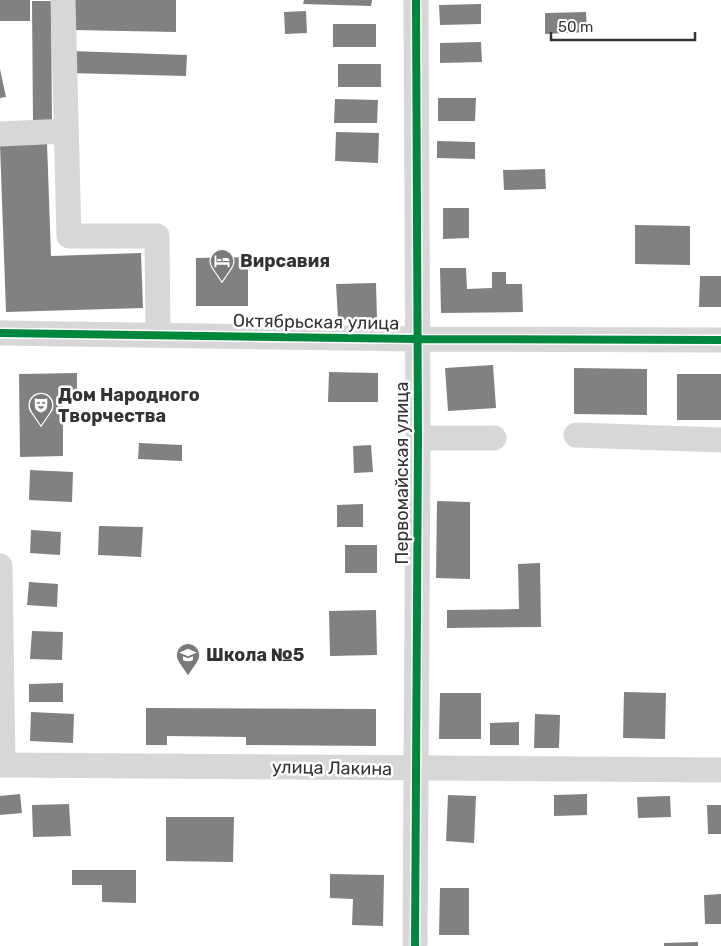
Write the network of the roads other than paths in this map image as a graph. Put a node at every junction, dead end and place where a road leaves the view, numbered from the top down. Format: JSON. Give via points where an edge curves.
{"nodes":[{"id":1,"x":63,"y":0,"type":"edge"},
{"id":2,"x":416,"y":0,"type":"edge"},
{"id":3,"x":66,"y":131,"type":"junction"},
{"id":4,"x":0,"y":134,"type":"edge"},
{"id":5,"x":0,"y":333,"type":"edge"},
{"id":6,"x":158,"y":335,"type":"junction"},
{"id":7,"x":418,"y":339,"type":"junction"},
{"id":8,"x":721,"y":340,"type":"edge"},
{"id":9,"x":576,"y":435,"type":"dead end"},
{"id":10,"x":418,"y":438,"type":"junction"},
{"id":11,"x":494,"y":438,"type":"dead end"},
{"id":12,"x":721,"y":440,"type":"edge"},
{"id":13,"x":0,"y":566,"type":"edge"},
{"id":14,"x":2,"y":765,"type":"edge"},
{"id":15,"x":416,"y":769,"type":"junction"},
{"id":16,"x":721,"y":770,"type":"edge"},
{"id":17,"x":415,"y":946,"type":"edge"}],
"edges":[{"from":1,"to":3,"type":"street"},
{"from":2,"to":7,"type":"street","name":"Первомайская улица"},
{"from":3,"to":4,"type":"street"},
{"from":3,"to":6,"type":"street","via":[[69,236],[157,236]]},
{"from":5,"to":6,"type":"street","name":"Октябрьская улица"},
{"from":6,"to":7,"type":"street","name":"Октябрьская улица"},
{"from":7,"to":8,"type":"street","name":"Октябрьская улица"},
{"from":7,"to":10,"type":"street","name":"Первомайская улица"},
{"from":9,"to":12,"type":"street"},
{"from":10,"to":11,"type":"street"},
{"from":10,"to":15,"type":"street","name":"Первомайская улица"},
{"from":13,"to":14,"type":"street","name":"улица Лакина"},
{"from":14,"to":15,"type":"street","name":"улица Лакина"},
{"from":15,"to":16,"type":"street","name":"улица Лакина"},
{"from":15,"to":17,"type":"street","name":"Первомайская улица"}]}
